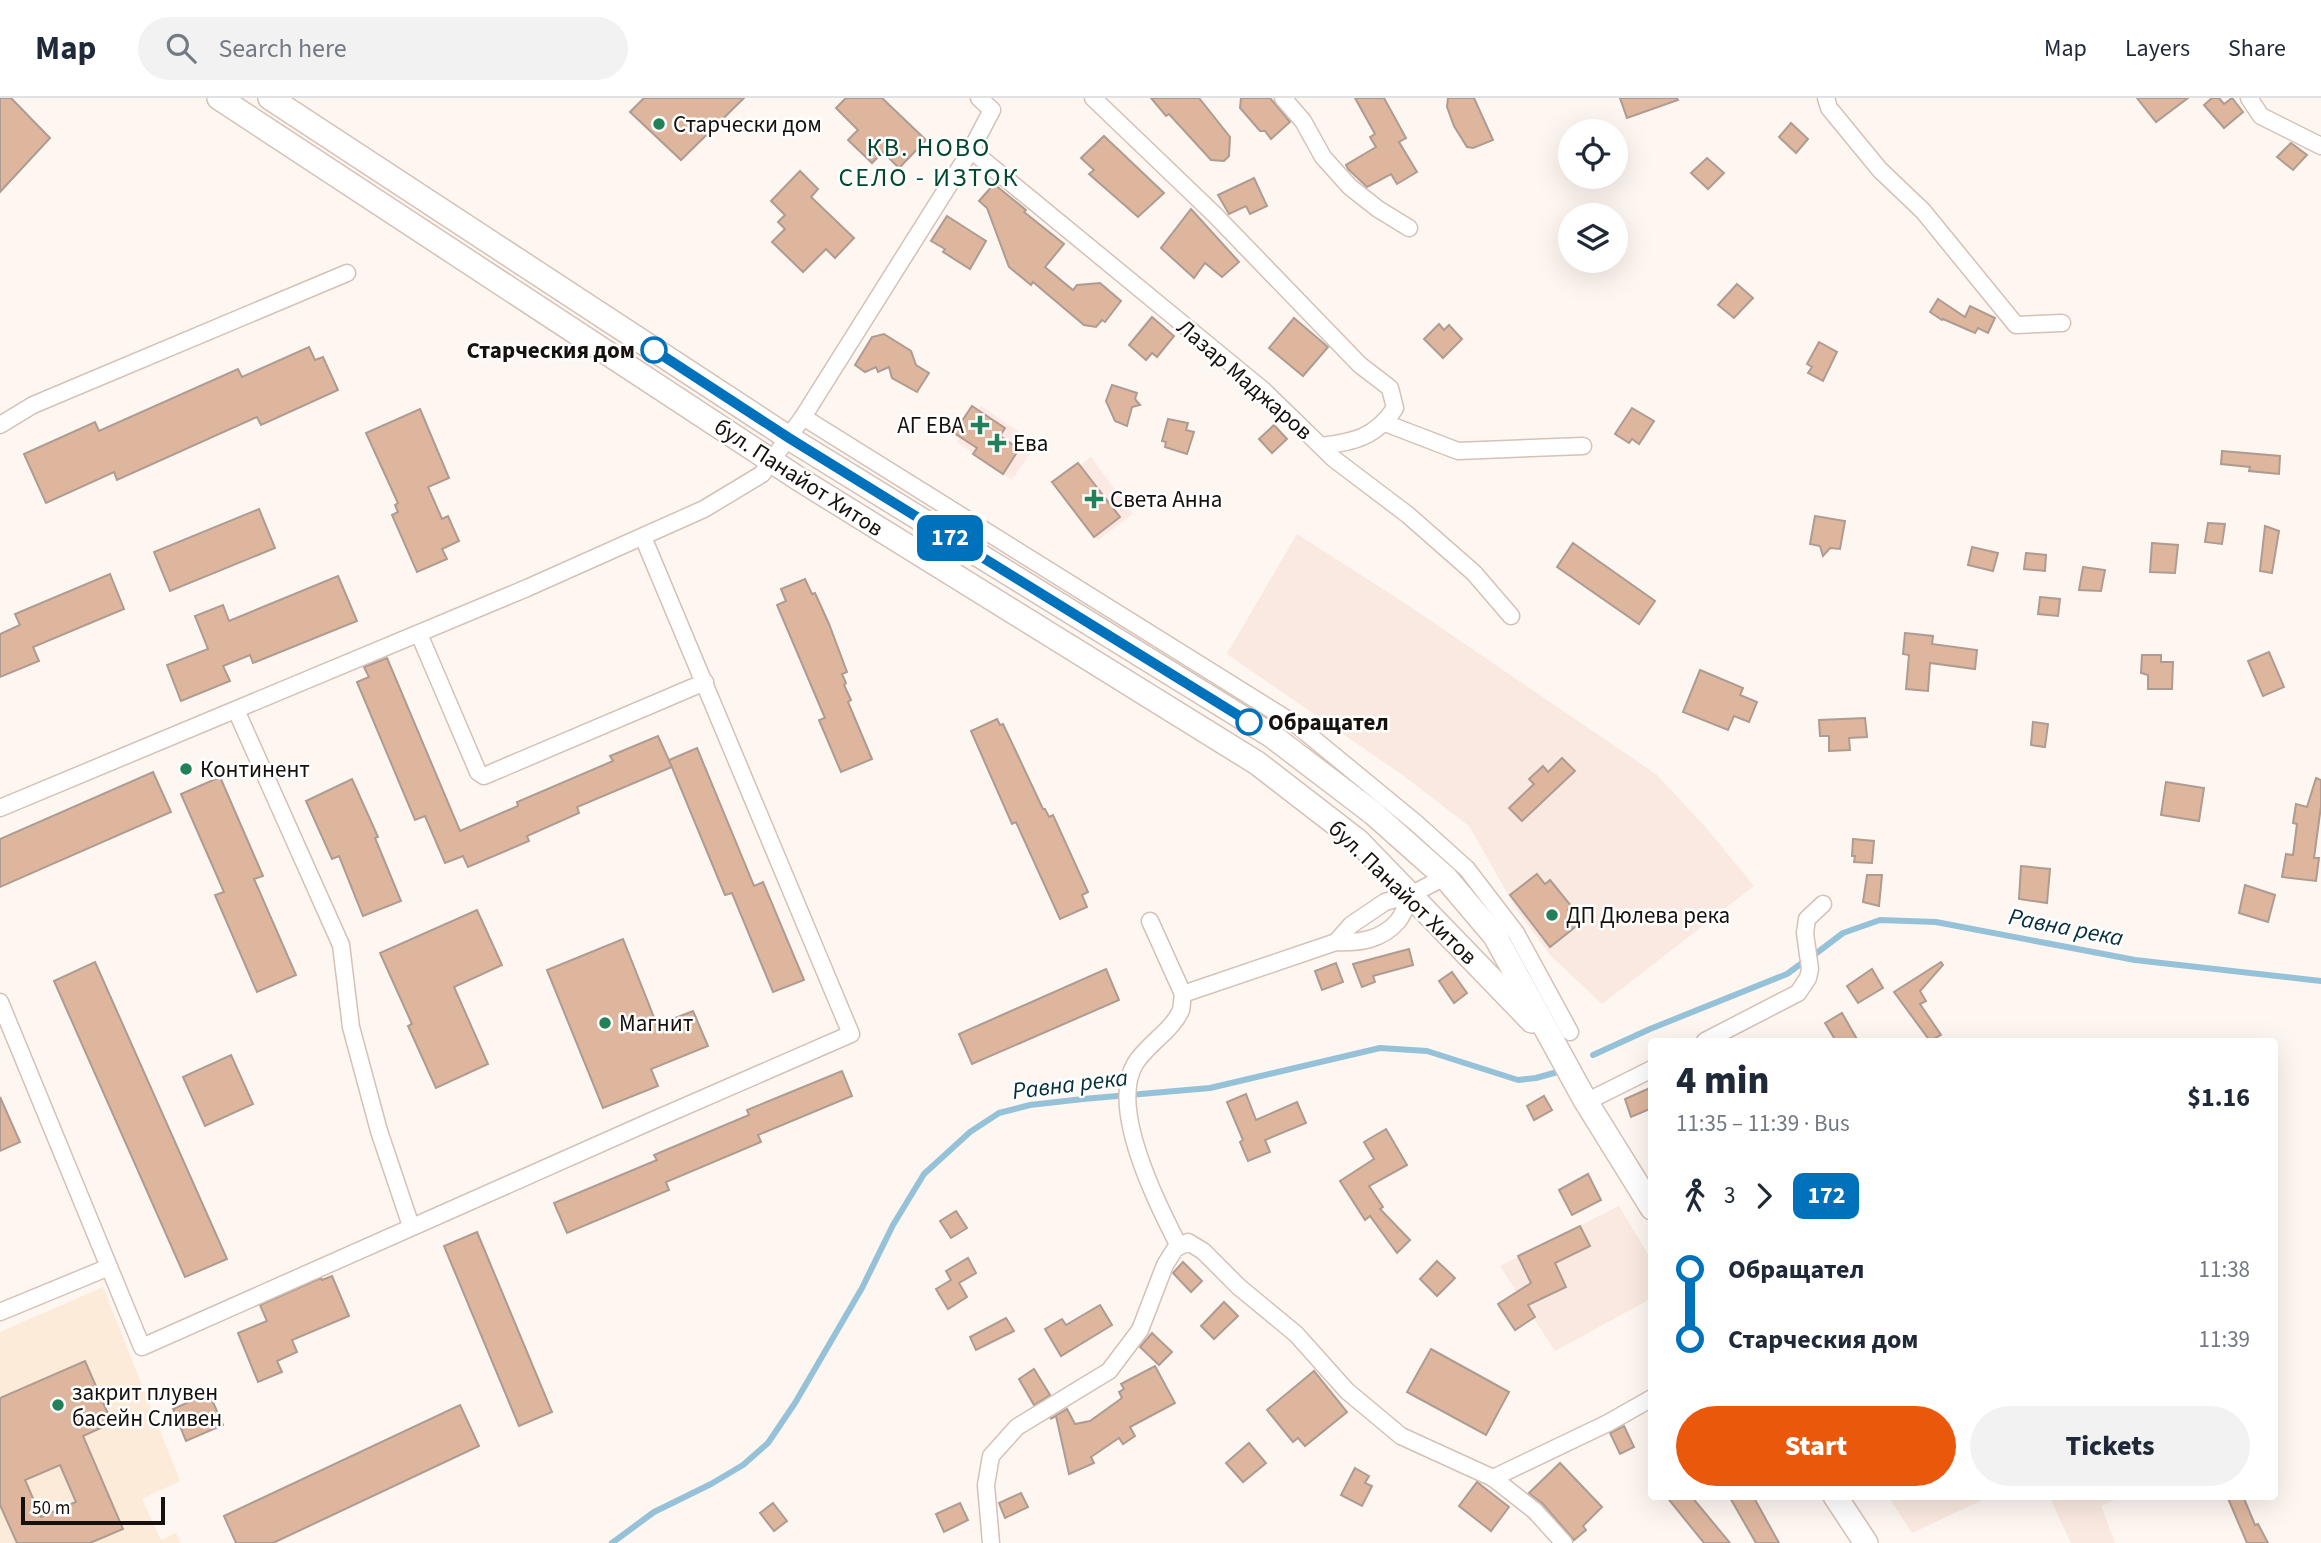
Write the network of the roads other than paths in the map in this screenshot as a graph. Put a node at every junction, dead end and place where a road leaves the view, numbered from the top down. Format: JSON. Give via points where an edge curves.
{"nodes":[{"id":1,"x":219,"y":98,"type":"edge"},
{"id":2,"x":270,"y":98,"type":"edge"},
{"id":3,"x":979,"y":98,"type":"edge"},
{"id":4,"x":1093,"y":98,"type":"edge"},
{"id":5,"x":1283,"y":98,"type":"edge"},
{"id":6,"x":1826,"y":98,"type":"edge"},
{"id":7,"x":2249,"y":98,"type":"edge"},
{"id":8,"x":996,"y":104,"type":"edge"},
{"id":9,"x":2321,"y":146,"type":"edge"},
{"id":10,"x":971,"y":150,"type":"junction"},
{"id":11,"x":1409,"y":228,"type":"dead end"},
{"id":12,"x":347,"y":273,"type":"dead end"},
{"id":13,"x":2062,"y":323,"type":"dead end"},
{"id":14,"x":803,"y":417,"type":"junction"},
{"id":15,"x":1385,"y":424,"type":"junction"},
{"id":16,"x":0,"y":425,"type":"edge"},
{"id":17,"x":789,"y":438,"type":"junction"},
{"id":18,"x":1321,"y":446,"type":"junction"},
{"id":19,"x":1583,"y":446,"type":"dead end"},
{"id":20,"x":773,"y":462,"type":"junction"},
{"id":21,"x":643,"y":537,"type":"junction"},
{"id":22,"x":1511,"y":616,"type":"dead end"},
{"id":23,"x":419,"y":634,"type":"junction"},
{"id":24,"x":705,"y":682,"type":"junction"},
{"id":25,"x":236,"y":710,"type":"junction"},
{"id":26,"x":0,"y":808,"type":"edge"},
{"id":27,"x":1445,"y":877,"type":"junction"},
{"id":28,"x":1410,"y":895,"type":"junction"},
{"id":29,"x":1823,"y":904,"type":"dead end"},
{"id":30,"x":1150,"y":921,"type":"dead end"},
{"id":31,"x":1336,"y":942,"type":"junction"},
{"id":32,"x":1183,"y":994,"type":"junction"},
{"id":33,"x":0,"y":1002,"type":"edge"},
{"id":34,"x":1560,"y":1036,"type":"junction"},
{"id":35,"x":1711,"y":1038,"type":"edge"},
{"id":36,"x":1648,"y":1071,"type":"edge"},
{"id":37,"x":1586,"y":1101,"type":"junction"},
{"id":38,"x":1648,"y":1202,"type":"edge"},
{"id":39,"x":411,"y":1226,"type":"junction"},
{"id":40,"x":1179,"y":1246,"type":"junction"},
{"id":41,"x":109,"y":1267,"type":"junction"},
{"id":42,"x":0,"y":1312,"type":"edge"},
{"id":43,"x":1648,"y":1400,"type":"edge"},
{"id":44,"x":1493,"y":1478,"type":"junction"},
{"id":45,"x":1838,"y":1500,"type":"edge"},
{"id":46,"x":991,"y":1543,"type":"edge"},
{"id":47,"x":1564,"y":1543,"type":"edge"},
{"id":48,"x":1866,"y":1543,"type":"edge"}],
"edges":[{"from":1,"to":20,"type":"street","name":"бул. Панайот Хитов"},
{"from":2,"to":17,"type":"street","name":"бул. Панайот Хитов"},
{"from":3,"to":8,"type":"street"},
{"from":4,"to":15,"type":"street","via":[[1214,214],[1360,365],[1390,388],[1395,408]]},
{"from":5,"to":11,"type":"street","via":[[1303,121],[1323,157],[1350,187]]},
{"from":6,"to":13,"type":"street","via":[[1829,108],[1880,170],[1923,211],[2017,324]]},
{"from":7,"to":9,"type":"street","via":[[2261,116]]},
{"from":8,"to":10,"type":"street"},
{"from":10,"to":14,"type":"street"},
{"from":10,"to":18,"type":"street","name":"Лазар Маджаров","via":[[1264,390]]},
{"from":12,"to":16,"type":"street","via":[[33,405]]},
{"from":14,"to":17,"type":"street"},
{"from":14,"to":34,"type":"street","via":[[1298,726],[1467,869],[1516,933]]},
{"from":15,"to":18,"type":"street","via":[[1353,442]]},
{"from":15,"to":19,"type":"street","via":[[1458,451]]},
{"from":17,"to":20,"type":"street"},
{"from":17,"to":27,"type":"street","name":"бул. Панайот Хитов","via":[[1272,736],[1373,813]]},
{"from":18,"to":22,"type":"street","name":"Лазар Маджаров","via":[[1474,573]]},
{"from":20,"to":21,"type":"street","via":[[762,474],[704,509]]},
{"from":20,"to":28,"type":"street","name":"бул. Панайот Хитов","via":[[1257,763],[1358,841]]},
{"from":21,"to":23,"type":"street"},
{"from":21,"to":24,"type":"street"},
{"from":23,"to":24,"type":"street","via":[[478,772],[484,776]]},
{"from":23,"to":25,"type":"street"},
{"from":24,"to":39,"type":"street","via":[[851,1034]]},
{"from":25,"to":26,"type":"street"},
{"from":25,"to":39,"type":"street","via":[[341,945],[351,1027]]},
{"from":27,"to":28,"type":"street"},
{"from":27,"to":34,"type":"street","name":"бул. Панайот Хитов","via":[[1495,936]]},
{"from":28,"to":31,"type":"street","via":[[1385,902],[1351,925]]},
{"from":28,"to":31,"type":"street","via":[[1399,920],[1381,935],[1360,943]]},
{"from":28,"to":34,"type":"street","name":"бул. Панайот Хитов"},
{"from":29,"to":35,"type":"street","via":[[1807,919],[1810,969],[1798,993]]},
{"from":30,"to":32,"type":"street"},
{"from":31,"to":32,"type":"street"},
{"from":32,"to":40,"type":"street","via":[[1181,1010],[1136,1062],[1128,1082],[1137,1149]]},
{"from":33,"to":41,"type":"street"},
{"from":34,"to":37,"type":"street","name":"бул. Панайот Хитов"},
{"from":36,"to":37,"type":"street"},
{"from":37,"to":38,"type":"street","name":"бул. Панайот Хитов"},
{"from":39,"to":41,"type":"street","via":[[142,1347]]},
{"from":40,"to":44,"type":"street","via":[[1188,1242],[1203,1251],[1296,1334],[1347,1391],[1401,1436]]},
{"from":40,"to":46,"type":"street","via":[[1165,1265],[1140,1330],[1109,1371],[1017,1427],[991,1456],[986,1485]]},
{"from":41,"to":42,"type":"street"},
{"from":43,"to":44,"type":"street"},
{"from":44,"to":47,"type":"street","via":[[1535,1511]]},
{"from":45,"to":48,"type":"street"}]}
